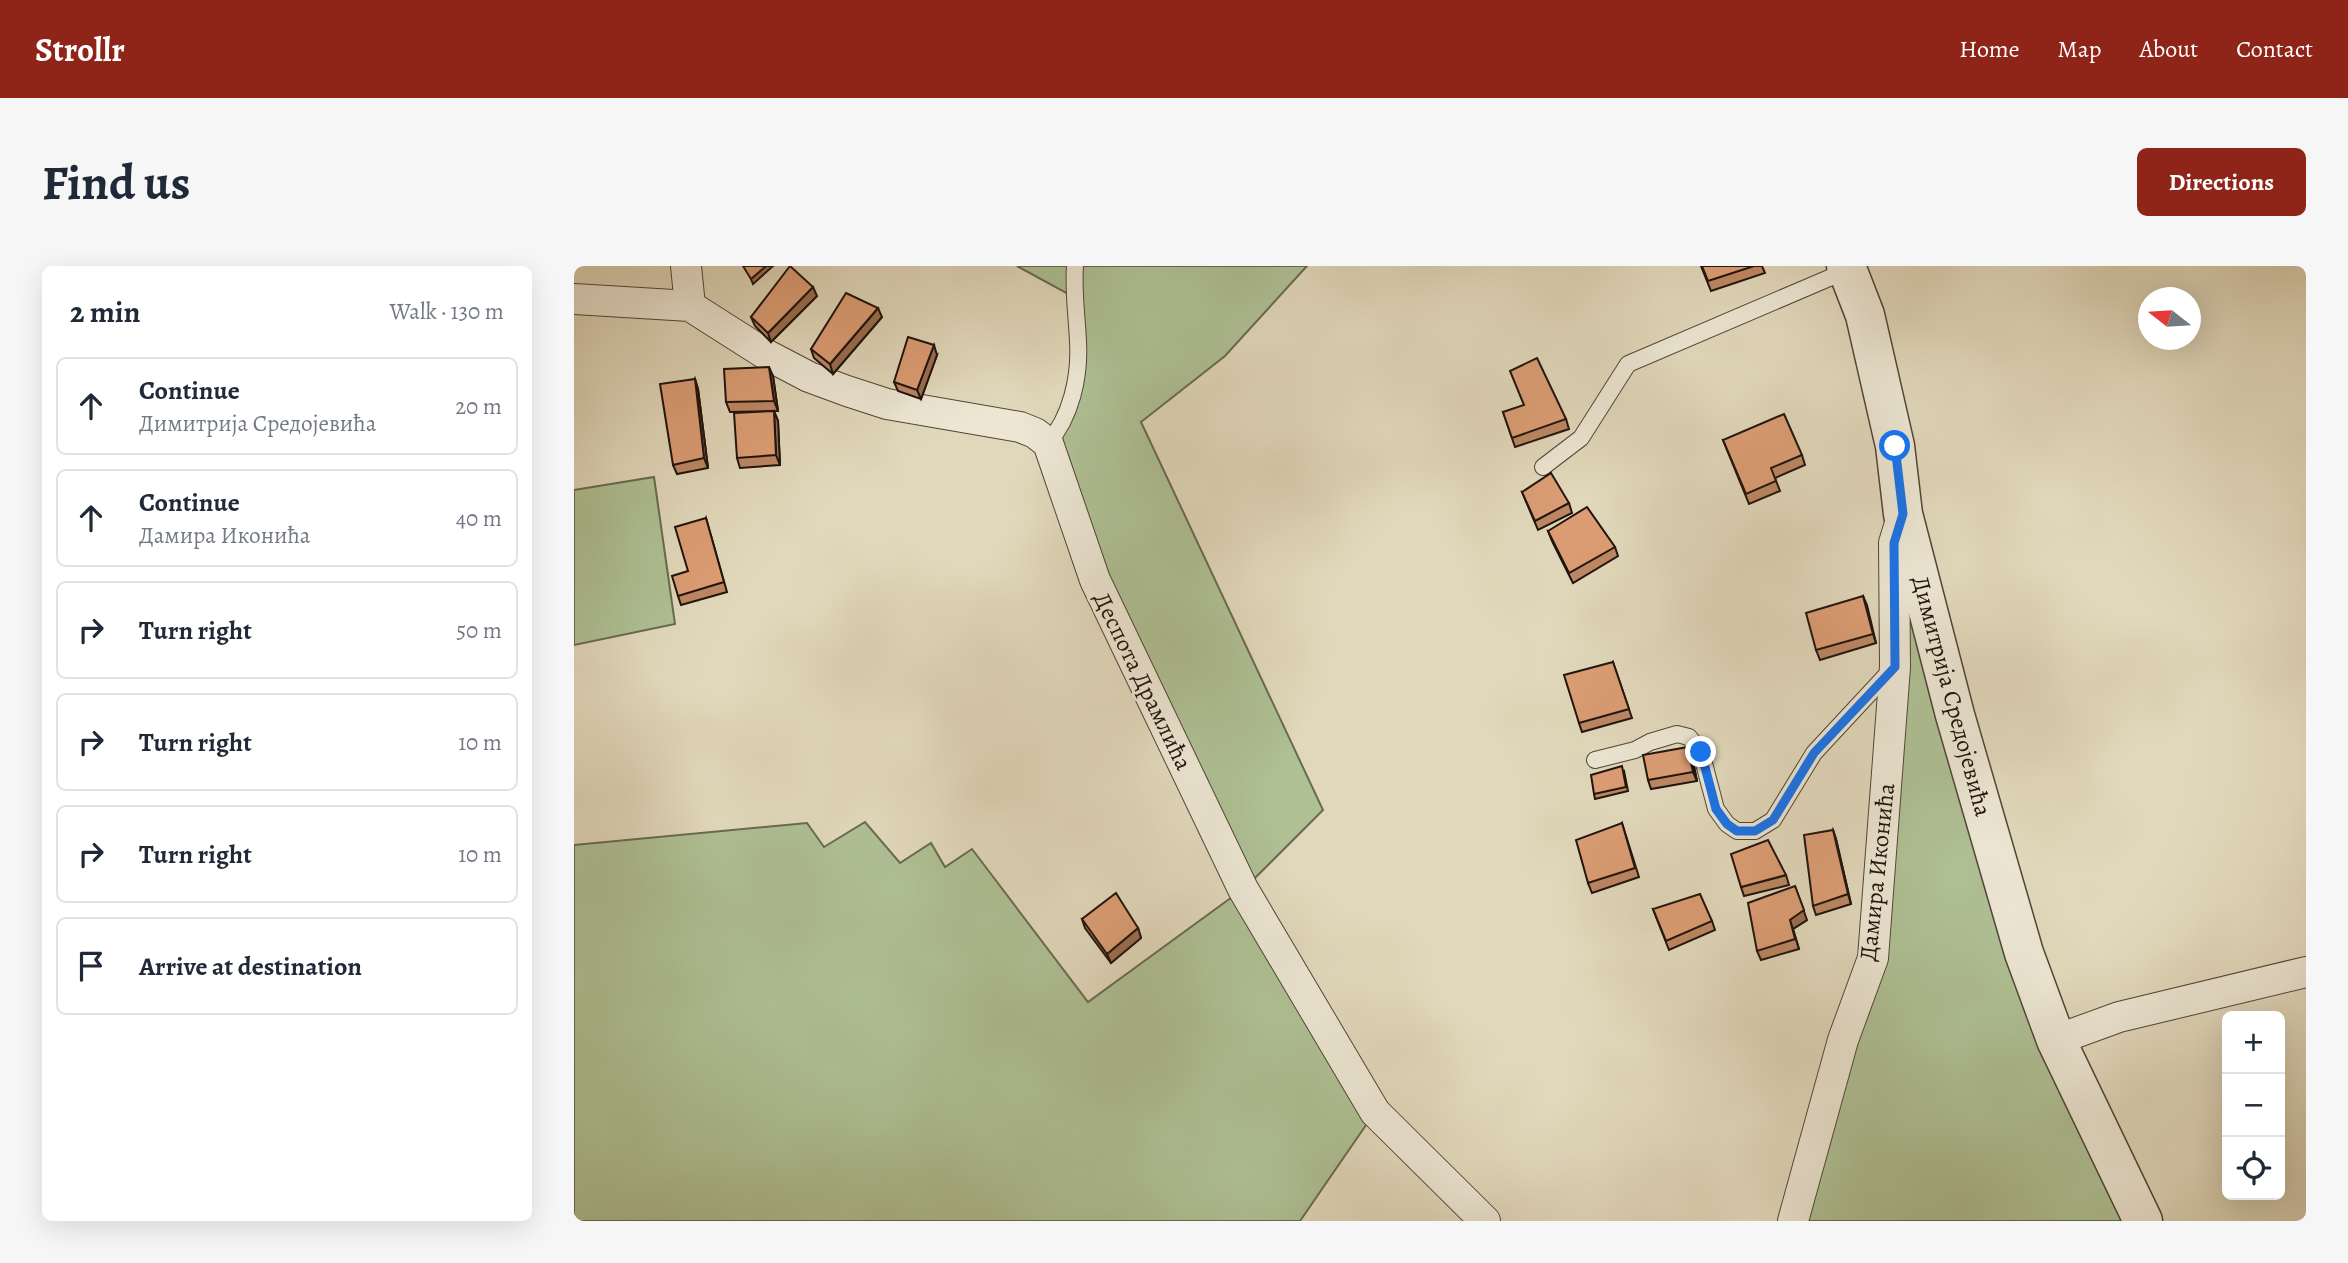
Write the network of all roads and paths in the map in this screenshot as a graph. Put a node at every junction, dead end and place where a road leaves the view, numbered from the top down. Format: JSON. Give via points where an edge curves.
{"nodes":[{"id":1,"x":686,"y":266,"type":"edge"},
{"id":2,"x":1075,"y":266,"type":"edge"},
{"id":3,"x":1847,"y":268,"type":"edge"},
{"id":4,"x":574,"y":299,"type":"edge"},
{"id":5,"x":690,"y":306,"type":"junction"},
{"id":6,"x":1048,"y":443,"type":"junction"},
{"id":7,"x":1543,"y":467,"type":"dead end"},
{"id":8,"x":1903,"y":514,"type":"junction"},
{"id":9,"x":1895,"y":667,"type":"junction"},
{"id":10,"x":1595,"y":760,"type":"dead end"},
{"id":11,"x":2306,"y":972,"type":"edge"},
{"id":12,"x":2056,"y":1040,"type":"junction"},
{"id":13,"x":1485,"y":1221,"type":"edge"},
{"id":14,"x":1793,"y":1221,"type":"edge"},
{"id":15,"x":2143,"y":1221,"type":"edge"}],
"edges":[{"from":1,"to":5,"type":"street"},
{"from":2,"to":6,"type":"lane","via":[[1076,371],[1065,418]]},
{"from":3,"to":7,"type":"lane","via":[[1628,364],[1581,438]]},
{"from":3,"to":8,"type":"street","name":"Димитрија Средојевића","via":[[1865,316],[1892,433]]},
{"from":4,"to":5,"type":"street"},
{"from":5,"to":6,"type":"street","via":[[767,355],[821,382],[887,404],[1020,427]]},
{"from":6,"to":13,"type":"street","name":"Деспота Драмлића","via":[[1095,580],[1243,889],[1374,1112]]},
{"from":8,"to":9,"type":"street","name":"Дамира Иконића","via":[[1894,543]]},
{"from":8,"to":12,"type":"street","name":"Димитрија Средојевића","via":[[2016,926]]},
{"from":9,"to":10,"type":"lane","via":[[1814,753],[1773,820],[1755,831],[1737,831],[1716,809],[1701,752],[1689,737],[1677,734]]},
{"from":9,"to":14,"type":"street","name":"Дамира Иконића","via":[[1873,958],[1843,1040]]},
{"from":11,"to":12,"type":"street","via":[[2119,1017]]},
{"from":12,"to":15,"type":"street","name":"Димитрија Средојевића"}]}
